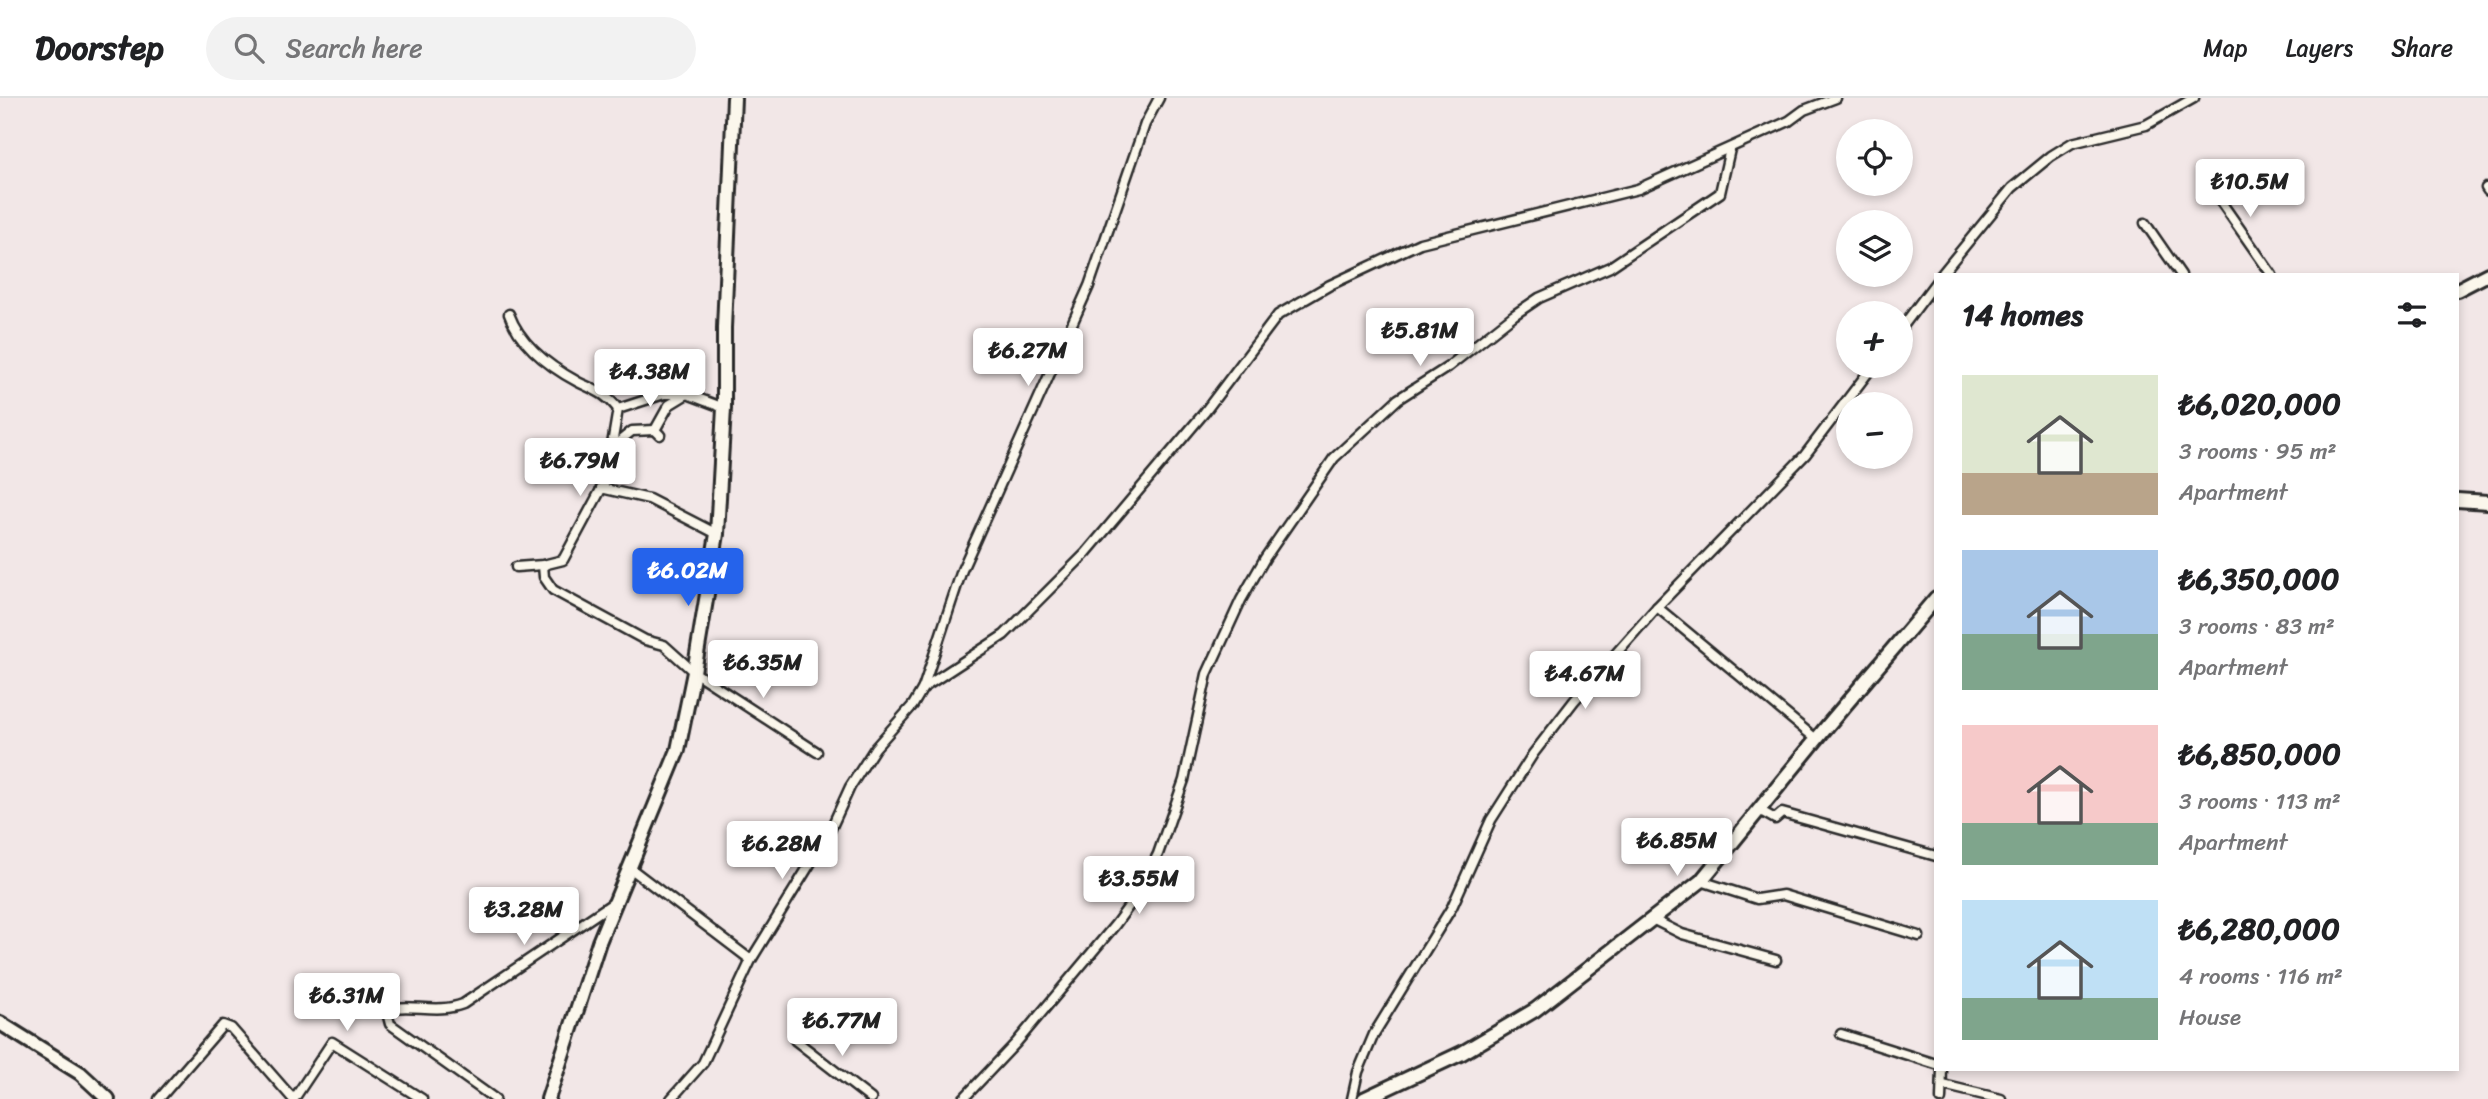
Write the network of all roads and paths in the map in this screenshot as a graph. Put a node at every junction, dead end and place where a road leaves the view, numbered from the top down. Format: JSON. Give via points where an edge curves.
{"nodes":[{"id":1,"x":734,"y":98,"type":"edge"},
{"id":2,"x":1159,"y":98,"type":"edge"},
{"id":3,"x":1836,"y":98,"type":"edge"},
{"id":4,"x":2194,"y":98,"type":"edge"},
{"id":5,"x":1730,"y":149,"type":"junction"},
{"id":6,"x":2205,"y":179,"type":"dead end"},
{"id":7,"x":2145,"y":223,"type":"dead end"},
{"id":8,"x":1943,"y":273,"type":"edge"},
{"id":9,"x":2180,"y":273,"type":"edge"},
{"id":10,"x":2271,"y":273,"type":"edge"},
{"id":11,"x":2488,"y":274,"type":"edge"},
{"id":12,"x":1934,"y":285,"type":"edge"},
{"id":13,"x":2459,"y":289,"type":"edge"},
{"id":14,"x":1913,"y":313,"type":"edge"},
{"id":15,"x":509,"y":314,"type":"dead end"},
{"id":16,"x":1864,"y":378,"type":"edge"},
{"id":17,"x":687,"y":394,"type":"junction"},
{"id":18,"x":724,"y":408,"type":"junction"},
{"id":19,"x":618,"y":409,"type":"junction"},
{"id":20,"x":611,"y":449,"type":"junction"},
{"id":21,"x":601,"y":488,"type":"junction"},
{"id":22,"x":2459,"y":500,"type":"edge"},
{"id":23,"x":2488,"y":502,"type":"edge"},
{"id":24,"x":718,"y":534,"type":"junction"},
{"id":25,"x":543,"y":565,"type":"junction"},
{"id":26,"x":516,"y":567,"type":"dead end"},
{"id":27,"x":1934,"y":600,"type":"edge"},
{"id":28,"x":1657,"y":607,"type":"junction"},
{"id":29,"x":694,"y":672,"type":"junction"},
{"id":30,"x":923,"y":688,"type":"junction"},
{"id":31,"x":1816,"y":739,"type":"junction"},
{"id":32,"x":817,"y":752,"type":"dead end"},
{"id":33,"x":1759,"y":810,"type":"junction"},
{"id":34,"x":1934,"y":855,"type":"edge"},
{"id":35,"x":630,"y":868,"type":"junction"},
{"id":36,"x":1700,"y":881,"type":"junction"},
{"id":37,"x":616,"y":901,"type":"junction"},
{"id":38,"x":1652,"y":919,"type":"junction"},
{"id":39,"x":1919,"y":936,"type":"dead end"},
{"id":40,"x":751,"y":960,"type":"junction"},
{"id":41,"x":1776,"y":960,"type":"dead end"},
{"id":42,"x":0,"y":1023,"type":"edge"},
{"id":43,"x":1841,"y":1034,"type":"dead end"},
{"id":44,"x":795,"y":1040,"type":"dead end"},
{"id":45,"x":1934,"y":1063,"type":"edge"},
{"id":46,"x":1942,"y":1071,"type":"edge"},
{"id":47,"x":1942,"y":1085,"type":"junction"},
{"id":48,"x":108,"y":1099,"type":"edge"},
{"id":49,"x":159,"y":1099,"type":"edge"},
{"id":50,"x":293,"y":1099,"type":"edge"},
{"id":51,"x":422,"y":1099,"type":"edge"},
{"id":52,"x":495,"y":1099,"type":"edge"},
{"id":53,"x":548,"y":1099,"type":"edge"},
{"id":54,"x":671,"y":1099,"type":"edge"},
{"id":55,"x":872,"y":1099,"type":"edge"},
{"id":56,"x":963,"y":1099,"type":"edge"},
{"id":57,"x":1352,"y":1099,"type":"edge"},
{"id":58,"x":1364,"y":1099,"type":"edge"},
{"id":59,"x":1941,"y":1099,"type":"edge"},
{"id":60,"x":2001,"y":1099,"type":"edge"}],
"edges":[{"from":1,"to":18,"type":"street"},
{"from":2,"to":30,"type":"street","via":[[1145,124],[1089,286],[962,570]]},
{"from":3,"to":5,"type":"street"},
{"from":4,"to":8,"type":"street","via":[[2146,125],[2072,144],[2051,156],[2012,188]]},
{"from":5,"to":30,"type":"street","via":[[1638,189],[1420,243],[1278,315],[1204,413],[1086,553],[1004,635]]},
{"from":5,"to":56,"type":"street","via":[[1720,193],[1610,267],[1539,298],[1398,399],[1334,458],[1265,558],[1207,674],[1184,780],[1158,854],[1137,895],[1016,1043]]},
{"from":6,"to":10,"type":"street"},
{"from":7,"to":9,"type":"street"},
{"from":11,"to":13,"type":"street"},
{"from":12,"to":14,"type":"street"},
{"from":15,"to":19,"type":"street","via":[[525,343],[565,374],[609,397]]},
{"from":16,"to":28,"type":"street","via":[[1805,455]]},
{"from":17,"to":18,"type":"street"},
{"from":17,"to":19,"type":"street","via":[[664,394]]},
{"from":17,"to":20,"type":"street","via":[[669,405],[657,432],[632,431]]},
{"from":18,"to":24,"type":"street"},
{"from":19,"to":20,"type":"street"},
{"from":20,"to":21,"type":"street"},
{"from":21,"to":24,"type":"street","via":[[649,499]]},
{"from":21,"to":25,"type":"street","via":[[563,560]]},
{"from":22,"to":23,"type":"street"},
{"from":24,"to":29,"type":"street"},
{"from":25,"to":26,"type":"street"},
{"from":25,"to":29,"type":"street","via":[[544,577],[553,590],[645,640],[664,645]]},
{"from":27,"to":31,"type":"street"},
{"from":28,"to":31,"type":"street"},
{"from":28,"to":57,"type":"street","via":[[1574,701],[1507,794],[1452,907],[1374,1034]]},
{"from":29,"to":32,"type":"street"},
{"from":29,"to":35,"type":"street","via":[[678,750]]},
{"from":30,"to":40,"type":"street","via":[[850,787],[829,833]]},
{"from":31,"to":33,"type":"street"},
{"from":33,"to":34,"type":"street","via":[[1775,820],[1782,813]]},
{"from":33,"to":36,"type":"street"},
{"from":35,"to":37,"type":"street"},
{"from":35,"to":40,"type":"street"},
{"from":36,"to":38,"type":"street"},
{"from":36,"to":39,"type":"street","via":[[1757,899],[1783,895]]},
{"from":37,"to":52,"type":"street","via":[[463,1004],[438,1010],[386,1009],[390,1024]]},
{"from":37,"to":53,"type":"street"},
{"from":38,"to":41,"type":"street","via":[[1682,934]]},
{"from":38,"to":58,"type":"street","via":[[1499,1033]]},
{"from":40,"to":54,"type":"street","via":[[703,1063]]},
{"from":42,"to":48,"type":"street","via":[[80,1073]]},
{"from":43,"to":45,"type":"street"},
{"from":44,"to":55,"type":"street"},
{"from":46,"to":47,"type":"street"},
{"from":47,"to":59,"type":"street"},
{"from":47,"to":60,"type":"street"},
{"from":49,"to":50,"type":"street","via":[[223,1025],[231,1028]]},
{"from":50,"to":51,"type":"street","via":[[332,1042]]}]}
